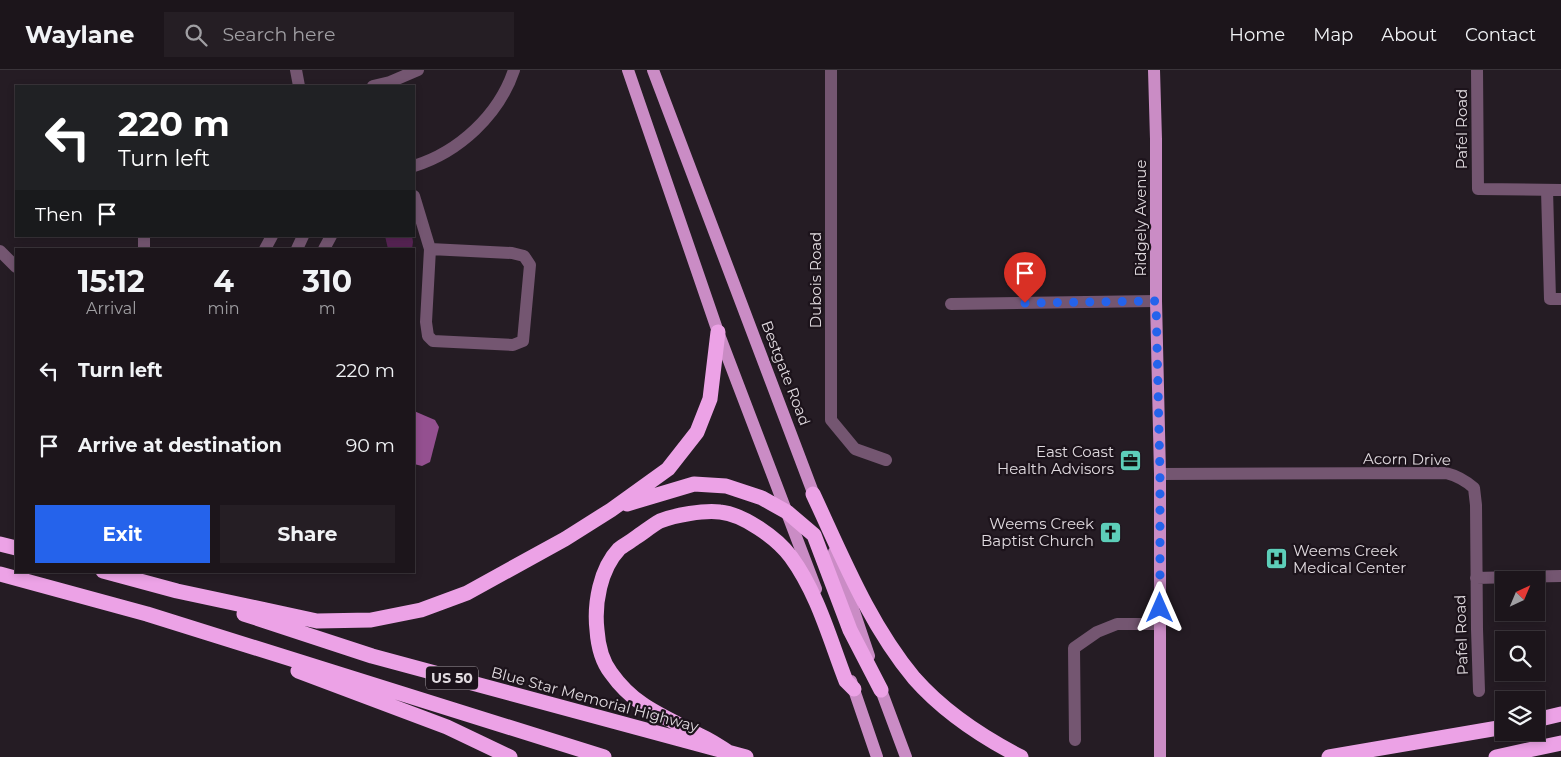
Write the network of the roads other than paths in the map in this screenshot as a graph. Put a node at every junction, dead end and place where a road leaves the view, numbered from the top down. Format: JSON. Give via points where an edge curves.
{"nodes":[{"id":1,"x":296,"y":70,"type":"edge"},
{"id":2,"x":418,"y":70,"type":"edge"},
{"id":3,"x":514,"y":70,"type":"edge"},
{"id":4,"x":628,"y":70,"type":"edge"},
{"id":5,"x":653,"y":70,"type":"edge"},
{"id":6,"x":831,"y":70,"type":"edge"},
{"id":7,"x":1154,"y":70,"type":"edge"},
{"id":8,"x":1477,"y":70,"type":"edge"},
{"id":9,"x":299,"y":85,"type":"edge"},
{"id":10,"x":377,"y":85,"type":"edge"},
{"id":11,"x":415,"y":166,"type":"edge"},
{"id":12,"x":1547,"y":190,"type":"junction"},
{"id":13,"x":1561,"y":190,"type":"edge"},
{"id":14,"x":415,"y":199,"type":"edge"},
{"id":15,"x":430,"y":249,"type":"junction"},
{"id":16,"x":0,"y":251,"type":"edge"},
{"id":17,"x":15,"y":266,"type":"edge"},
{"id":18,"x":1561,"y":300,"type":"edge"},
{"id":19,"x":1156,"y":301,"type":"junction"},
{"id":20,"x":951,"y":304,"type":"dead end"},
{"id":21,"x":718,"y":332,"type":"junction"},
{"id":22,"x":886,"y":460,"type":"dead end"},
{"id":23,"x":1160,"y":474,"type":"junction"},
{"id":24,"x":813,"y":494,"type":"junction"},
{"id":25,"x":611,"y":510,"type":"junction"},
{"id":26,"x":787,"y":512,"type":"junction"},
{"id":27,"x":0,"y":544,"type":"edge"},
{"id":28,"x":15,"y":548,"type":"edge"},
{"id":29,"x":109,"y":573,"type":"edge"},
{"id":30,"x":0,"y":574,"type":"edge"},
{"id":31,"x":1561,"y":576,"type":"edge"},
{"id":32,"x":1476,"y":578,"type":"junction"},
{"id":33,"x":176,"y":591,"type":"junction"},
{"id":34,"x":147,"y":614,"type":"junction"},
{"id":35,"x":1160,"y":624,"type":"junction"},
{"id":36,"x":854,"y":689,"type":"junction"},
{"id":37,"x":881,"y":690,"type":"junction"},
{"id":38,"x":1479,"y":691,"type":"dead end"},
{"id":39,"x":1561,"y":714,"type":"edge"},
{"id":40,"x":1545,"y":718,"type":"edge"},
{"id":41,"x":1495,"y":729,"type":"edge"},
{"id":42,"x":1495,"y":729,"type":"edge"},
{"id":43,"x":1075,"y":740,"type":"dead end"},
{"id":44,"x":1561,"y":743,"type":"edge"},
{"id":45,"x":1527,"y":751,"type":"junction"},
{"id":46,"x":731,"y":754,"type":"junction"},
{"id":47,"x":510,"y":757,"type":"edge"},
{"id":48,"x":604,"y":757,"type":"edge"},
{"id":49,"x":746,"y":757,"type":"edge"},
{"id":50,"x":878,"y":757,"type":"edge"},
{"id":51,"x":906,"y":757,"type":"edge"},
{"id":52,"x":1021,"y":757,"type":"edge"},
{"id":53,"x":1160,"y":757,"type":"edge"},
{"id":54,"x":1329,"y":757,"type":"edge"},
{"id":55,"x":1374,"y":757,"type":"edge"},
{"id":56,"x":1496,"y":757,"type":"edge"},
{"id":57,"x":1506,"y":757,"type":"edge"}],
"edges":[{"from":1,"to":9,"type":"street"},
{"from":2,"to":10,"type":"street"},
{"from":3,"to":11,"type":"street","via":[[494,108],[471,134]]},
{"from":4,"to":21,"type":"main road"},
{"from":5,"to":24,"type":"main road","name":"Bestgate Road"},
{"from":6,"to":22,"type":"street","name":"Dubois Road","via":[[831,420],[855,448]]},
{"from":7,"to":19,"type":"main road","name":"Ridgely Avenue"},
{"from":8,"to":12,"type":"street","name":"Pafel Road","via":[[1478,189]]},
{"from":12,"to":13,"type":"street"},
{"from":12,"to":18,"type":"street","via":[[1550,300]]},
{"from":14,"to":15,"type":"street"},
{"from":15,"to":15,"type":"street","via":[[426,322],[428,336],[433,341],[513,345],[523,340],[530,265],[524,256]]},
{"from":16,"to":17,"type":"street"},
{"from":19,"to":20,"type":"street"},
{"from":19,"to":23,"type":"main road","name":"Ridgely Avenue"},
{"from":21,"to":25,"type":"highway","via":[[710,399],[696,432],[668,469]]},
{"from":21,"to":26,"type":"main road"},
{"from":23,"to":32,"type":"street","name":"Acorn Drive","via":[[1446,473],[1456,476],[1474,488]]},
{"from":23,"to":35,"type":"main road","name":"Ridgely Avenue"},
{"from":24,"to":37,"type":"main road","name":"Bestgate Road"},
{"from":24,"to":52,"type":"highway","via":[[876,623],[914,678],[948,710],[993,742]]},
{"from":25,"to":26,"type":"highway","via":[[694,484],[726,486],[762,498]]},
{"from":25,"to":33,"type":"highway","via":[[467,593],[421,610],[371,620],[317,621]]},
{"from":26,"to":36,"type":"main road"},
{"from":26,"to":37,"type":"highway","via":[[814,535],[850,630]]},
{"from":27,"to":28,"type":"highway"},
{"from":29,"to":33,"type":"highway","number":"US 50"},
{"from":30,"to":34,"type":"highway","number":"US 50"},
{"from":31,"to":32,"type":"street"},
{"from":32,"to":38,"type":"street","name":"Pafel Road"},
{"from":33,"to":46,"type":"highway","name":"Blue Star Memorial Highway","number":"US 50","via":[[372,656]]},
{"from":34,"to":47,"type":"highway","via":[[447,727]]},
{"from":34,"to":48,"type":"highway","number":"US 50"},
{"from":35,"to":43,"type":"street","via":[[1118,624],[1097,632],[1074,648]]},
{"from":35,"to":53,"type":"main road","name":"Ridgely Avenue"},
{"from":36,"to":46,"type":"highway","via":[[846,681],[808,585],[791,557],[776,541],[749,521],[720,512],[660,521],[619,549],[606,570],[595,616],[599,649],[609,671],[628,694],[662,717]]},
{"from":36,"to":50,"type":"main road"},
{"from":37,"to":51,"type":"main road","name":"Bestgate Road"},
{"from":39,"to":40,"type":"highway"},
{"from":41,"to":54,"type":"highway"},
{"from":42,"to":55,"type":"highway"},
{"from":44,"to":45,"type":"highway"},
{"from":45,"to":56,"type":"highway"},
{"from":45,"to":57,"type":"highway"},
{"from":46,"to":49,"type":"highway","name":"Blue Star Memorial Highway","number":"US 50"}]}
